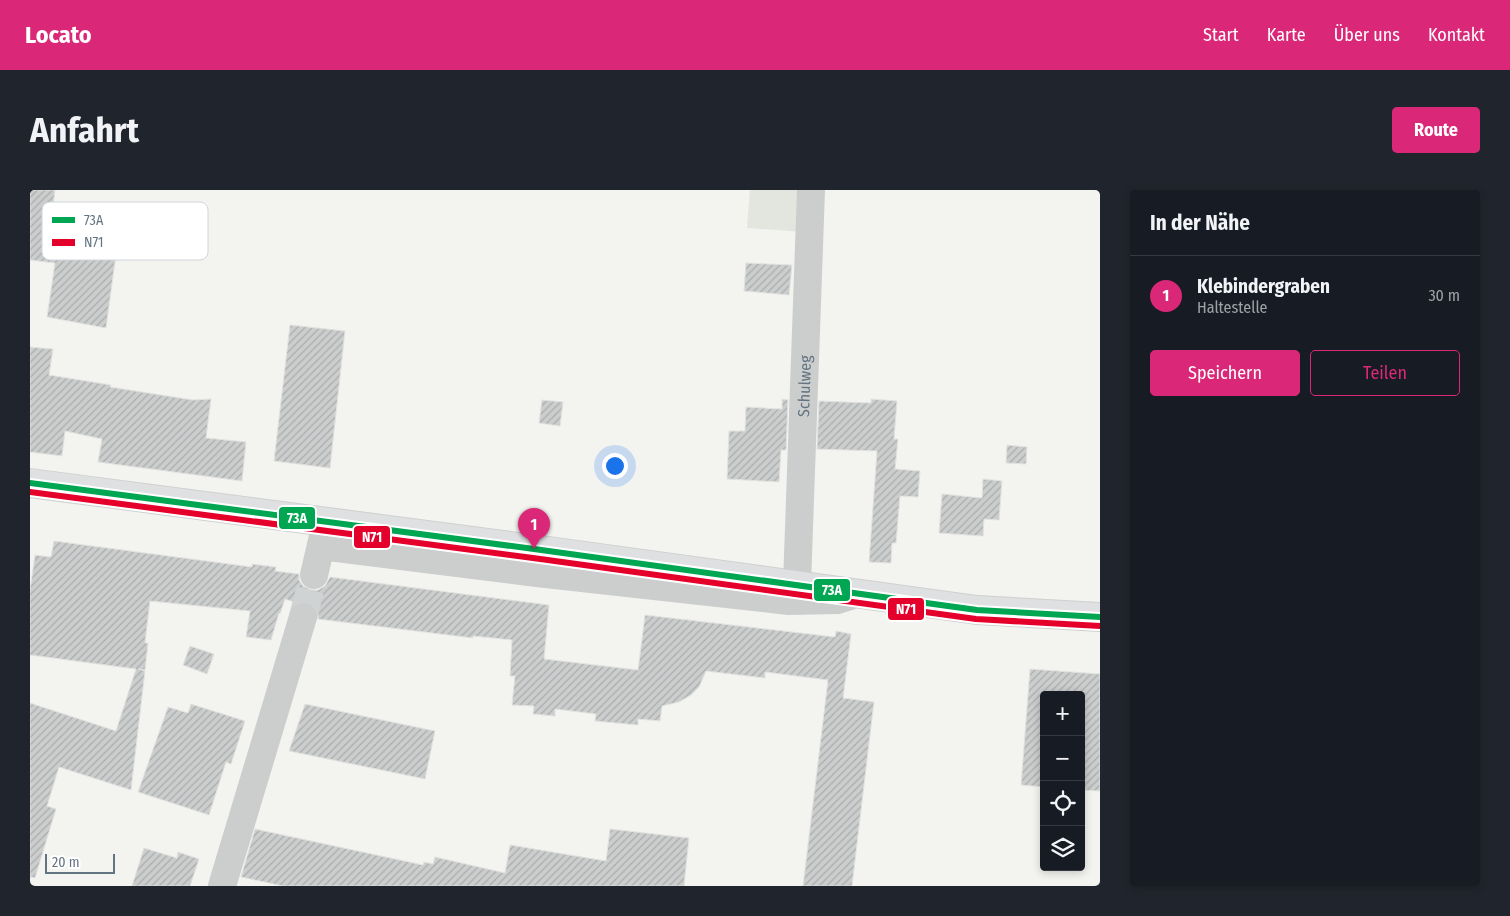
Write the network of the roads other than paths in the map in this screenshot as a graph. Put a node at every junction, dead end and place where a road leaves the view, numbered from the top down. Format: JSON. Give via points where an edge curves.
{"nodes":[{"id":1,"x":811,"y":190,"type":"edge"},
{"id":2,"x":30,"y":483,"type":"edge"},
{"id":3,"x":324,"y":534,"type":"junction"},
{"id":4,"x":314,"y":575,"type":"tunnel mouth"},
{"id":5,"x":797,"y":584,"type":"junction"},
{"id":6,"x":861,"y":593,"type":"junction"},
{"id":7,"x":303,"y":617,"type":"tunnel mouth"},
{"id":8,"x":1100,"y":617,"type":"edge"},
{"id":9,"x":222,"y":886,"type":"edge"}],
"edges":[{"from":1,"to":5,"type":"lane","name":"Schulweg"},
{"from":2,"to":3,"type":"main road"},
{"from":3,"to":4,"type":"lane"},
{"from":3,"to":5,"type":"main road"},
{"from":3,"to":6,"type":"lane","via":[[527,572],[789,601],[837,600]]},
{"from":5,"to":6,"type":"main road"},
{"from":6,"to":8,"type":"main road","via":[[977,610]]},
{"from":7,"to":9,"type":"lane"}]}
